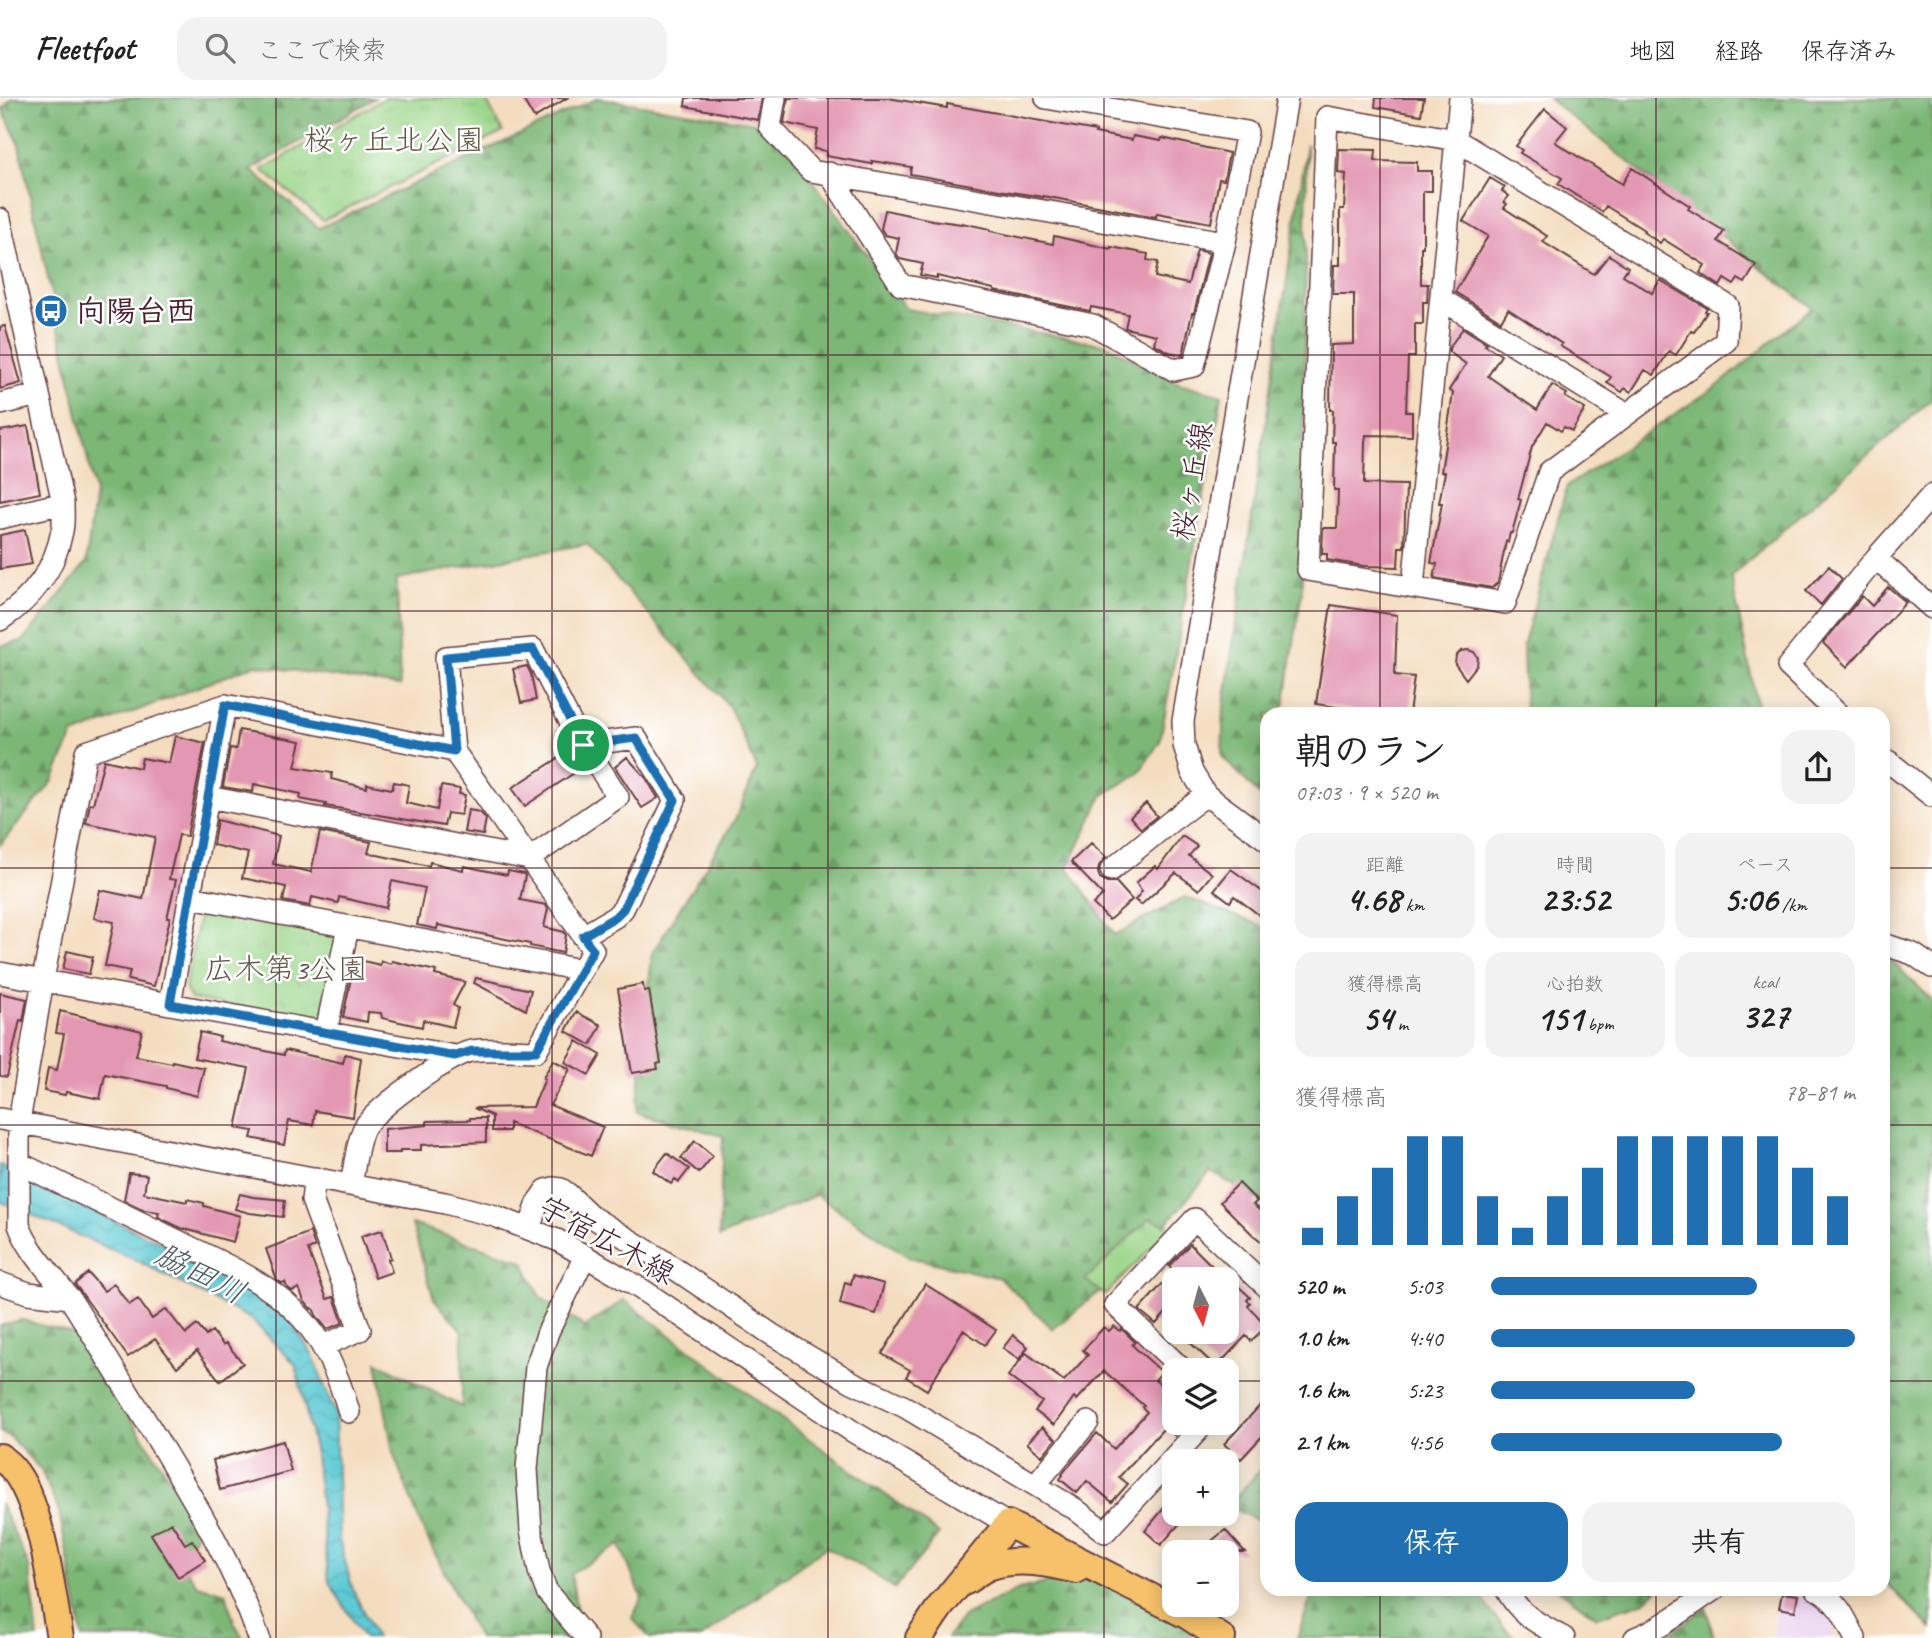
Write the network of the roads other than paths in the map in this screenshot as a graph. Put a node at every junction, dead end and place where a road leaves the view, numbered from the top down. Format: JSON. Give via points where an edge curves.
{"nodes":[{"id":1,"x":775,"y":98,"type":"edge"},
{"id":2,"x":1046,"y":98,"type":"edge"},
{"id":3,"x":1287,"y":98,"type":"edge"},
{"id":4,"x":1460,"y":98,"type":"edge"},
{"id":5,"x":1456,"y":140,"type":"junction"},
{"id":6,"x":829,"y":173,"type":"junction"},
{"id":7,"x":0,"y":219,"type":"edge"},
{"id":8,"x":1225,"y":242,"type":"junction"},
{"id":9,"x":6,"y":277,"type":"edge"},
{"id":10,"x":1441,"y":299,"type":"junction"},
{"id":11,"x":39,"y":395,"type":"junction"},
{"id":12,"x":0,"y":404,"type":"edge"},
{"id":13,"x":1626,"y":414,"type":"junction"},
{"id":14,"x":1932,"y":495,"type":"edge"},
{"id":15,"x":63,"y":503,"type":"junction"},
{"id":16,"x":0,"y":518,"type":"edge"},
{"id":17,"x":1876,"y":558,"type":"junction"},
{"id":18,"x":1413,"y":587,"type":"junction"},
{"id":19,"x":1932,"y":608,"type":"edge"},
{"id":20,"x":0,"y":620,"type":"edge"},
{"id":21,"x":225,"y":705,"type":"junction"},
{"id":22,"x":1831,"y":707,"type":"edge"},
{"id":23,"x":583,"y":745,"type":"junction"},
{"id":24,"x":454,"y":751,"type":"junction"},
{"id":25,"x":1890,"y":765,"type":"edge"},
{"id":26,"x":1206,"y":795,"type":"junction"},
{"id":27,"x":1932,"y":796,"type":"edge"},
{"id":28,"x":208,"y":797,"type":"junction"},
{"id":29,"x":1260,"y":835,"type":"edge"},
{"id":30,"x":529,"y":859,"type":"junction"},
{"id":31,"x":1111,"y":870,"type":"dead end"},
{"id":32,"x":190,"y":897,"type":"junction"},
{"id":33,"x":348,"y":927,"type":"junction"},
{"id":34,"x":583,"y":936,"type":"junction"},
{"id":35,"x":1890,"y":946,"type":"edge"},
{"id":36,"x":1932,"y":967,"type":"edge"},
{"id":37,"x":582,"y":970,"type":"junction"},
{"id":38,"x":0,"y":973,"type":"edge"},
{"id":39,"x":43,"y":980,"type":"junction"},
{"id":40,"x":170,"y":1004,"type":"junction"},
{"id":41,"x":326,"y":1032,"type":"junction"},
{"id":42,"x":455,"y":1056,"type":"junction"},
{"id":43,"x":9,"y":1121,"type":"edge"},
{"id":44,"x":19,"y":1166,"type":"junction"},
{"id":45,"x":315,"y":1178,"type":"junction"},
{"id":46,"x":351,"y":1185,"type":"junction"},
{"id":47,"x":15,"y":1222,"type":"edge"},
{"id":48,"x":529,"y":1229,"type":"junction"},
{"id":49,"x":585,"y":1256,"type":"junction"},
{"id":50,"x":1260,"y":1280,"type":"edge"},
{"id":51,"x":0,"y":1283,"type":"edge"},
{"id":52,"x":70,"y":1298,"type":"junction"},
{"id":53,"x":322,"y":1346,"type":"junction"},
{"id":54,"x":1170,"y":1358,"type":"edge"},
{"id":55,"x":349,"y":1412,"type":"dead end"},
{"id":56,"x":1088,"y":1422,"type":"dead end"},
{"id":57,"x":1194,"y":1435,"type":"edge"},
{"id":58,"x":0,"y":1457,"type":"edge"},
{"id":59,"x":1035,"y":1485,"type":"junction"},
{"id":60,"x":1008,"y":1524,"type":"junction"},
{"id":61,"x":1119,"y":1580,"type":"junction"},
{"id":62,"x":956,"y":1587,"type":"junction"},
{"id":63,"x":1510,"y":1596,"type":"edge"},
{"id":64,"x":1705,"y":1596,"type":"edge"},
{"id":65,"x":1827,"y":1596,"type":"edge"},
{"id":66,"x":60,"y":1638,"type":"edge"},
{"id":67,"x":259,"y":1638,"type":"edge"},
{"id":68,"x":586,"y":1638,"type":"edge"},
{"id":69,"x":919,"y":1638,"type":"edge"},
{"id":70,"x":1222,"y":1638,"type":"edge"},
{"id":71,"x":1564,"y":1638,"type":"edge"},
{"id":72,"x":1634,"y":1638,"type":"edge"},
{"id":73,"x":1855,"y":1638,"type":"edge"}],
"edges":[{"from":1,"to":6,"type":"street","via":[[770,127],[811,171]]},
{"from":2,"to":8,"type":"street","via":[[1247,132]]},
{"from":3,"to":26,"type":"street","name":"桜ヶ丘線","via":[[1183,721],[1192,772]]},
{"from":4,"to":5,"type":"street"},
{"from":5,"to":10,"type":"street"},
{"from":5,"to":13,"type":"street","via":[[1728,306],[1726,341]]},
{"from":5,"to":18,"type":"street","via":[[1327,117],[1308,570]]},
{"from":6,"to":8,"type":"street"},
{"from":6,"to":8,"type":"street","via":[[901,285],[1093,325],[1174,370],[1194,366]]},
{"from":7,"to":9,"type":"street"},
{"from":9,"to":11,"type":"street"},
{"from":10,"to":13,"type":"street"},
{"from":10,"to":18,"type":"street"},
{"from":11,"to":12,"type":"street"},
{"from":11,"to":15,"type":"street"},
{"from":13,"to":18,"type":"street","via":[[1549,472],[1505,603]]},
{"from":14,"to":17,"type":"street"},
{"from":15,"to":16,"type":"street"},
{"from":15,"to":20,"type":"street","via":[[63,530],[47,572],[33,593]]},
{"from":17,"to":19,"type":"street"},
{"from":17,"to":22,"type":"street","via":[[1788,666]]},
{"from":21,"to":24,"type":"street"},
{"from":21,"to":28,"type":"street"},
{"from":21,"to":39,"type":"street","via":[[86,752]]},
{"from":23,"to":24,"type":"street","via":[[533,649],[446,657]]},
{"from":23,"to":30,"type":"street","via":[[618,797]]},
{"from":23,"to":34,"type":"street","via":[[636,738],[675,800],[623,909]]},
{"from":24,"to":30,"type":"street"},
{"from":25,"to":27,"type":"street"},
{"from":26,"to":29,"type":"street","name":"桜ヶ丘線"},
{"from":26,"to":31,"type":"street"},
{"from":28,"to":30,"type":"street"},
{"from":28,"to":32,"type":"street"},
{"from":30,"to":34,"type":"street"},
{"from":32,"to":33,"type":"street"},
{"from":32,"to":40,"type":"street"},
{"from":33,"to":37,"type":"street"},
{"from":33,"to":41,"type":"street"},
{"from":34,"to":37,"type":"street","via":[[593,950]]},
{"from":35,"to":36,"type":"street"},
{"from":37,"to":42,"type":"street","via":[[536,1051],[472,1051]]},
{"from":38,"to":39,"type":"street"},
{"from":39,"to":40,"type":"street"},
{"from":39,"to":43,"type":"street"},
{"from":40,"to":41,"type":"street"},
{"from":41,"to":42,"type":"street"},
{"from":42,"to":46,"type":"street","via":[[406,1088],[366,1124]]},
{"from":43,"to":44,"type":"street"},
{"from":43,"to":45,"type":"street","name":"宇宿広木線"},
{"from":44,"to":47,"type":"street"},
{"from":44,"to":53,"type":"street","via":[[238,1271],[293,1309]]},
{"from":45,"to":46,"type":"street","name":"宇宿広木線"},
{"from":45,"to":53,"type":"street","via":[[312,1200],[359,1330]]},
{"from":46,"to":48,"type":"street","name":"宇宿広木線","via":[[445,1203]]},
{"from":47,"to":52,"type":"street"},
{"from":48,"to":49,"type":"street","name":"宇宿広木線"},
{"from":48,"to":59,"type":"street","via":[[546,1190],[561,1189],[592,1217],[771,1334]]},
{"from":49,"to":60,"type":"street","name":"宇宿広木線","via":[[852,1431]]},
{"from":49,"to":68,"type":"street","via":[[536,1367],[527,1469],[539,1572],[547,1592]]},
{"from":50,"to":54,"type":"street","via":[[1195,1219],[1115,1305]]},
{"from":51,"to":52,"type":"street","via":[[28,1293]]},
{"from":52,"to":67,"type":"street","via":[[193,1498],[223,1552]]},
{"from":53,"to":55,"type":"street"},
{"from":56,"to":59,"type":"street"},
{"from":57,"to":59,"type":"street","via":[[1105,1532]]},
{"from":58,"to":66,"type":"main road","via":[[13,1469],[37,1516]]},
{"from":60,"to":61,"type":"main road"},
{"from":60,"to":62,"type":"main road"},
{"from":61,"to":62,"type":"main road","via":[[1028,1561],[989,1567]]},
{"from":61,"to":70,"type":"main road"},
{"from":62,"to":69,"type":"main road"},
{"from":63,"to":71,"type":"street","via":[[1532,1621]]},
{"from":64,"to":72,"type":"street","via":[[1671,1621]]},
{"from":65,"to":73,"type":"street","via":[[1844,1613]]}]}
